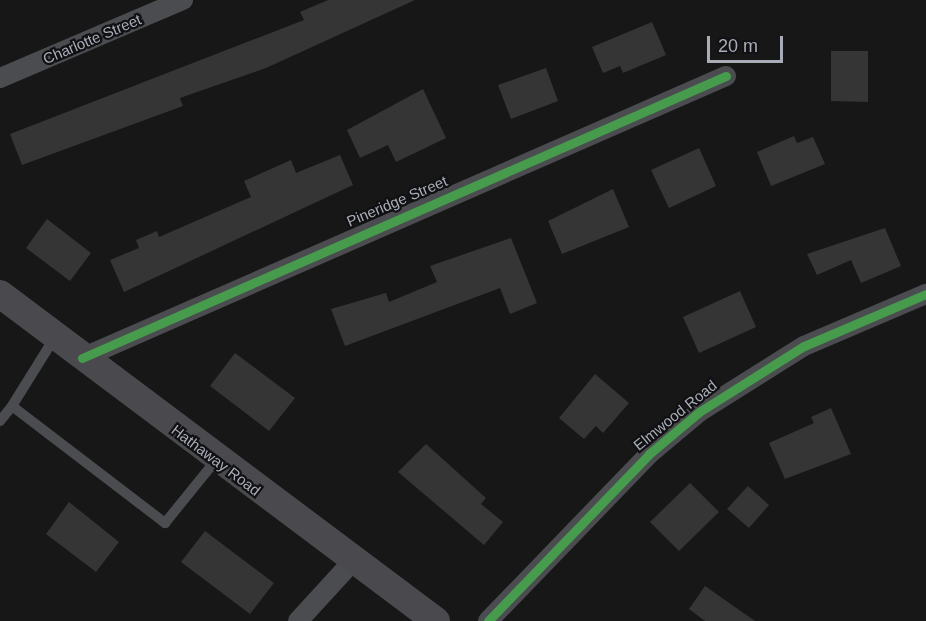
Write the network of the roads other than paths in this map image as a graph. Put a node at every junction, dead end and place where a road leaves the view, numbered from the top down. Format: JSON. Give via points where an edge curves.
{"nodes":[{"id":1,"x":183,"y":0,"type":"edge"},
{"id":2,"x":726,"y":76,"type":"dead end"},
{"id":3,"x":0,"y":78,"type":"edge"},
{"id":4,"x":0,"y":294,"type":"edge"},
{"id":5,"x":926,"y":294,"type":"edge"},
{"id":6,"x":55,"y":337,"type":"junction"},
{"id":7,"x":82,"y":358,"type":"junction"},
{"id":8,"x":12,"y":406,"type":"junction"},
{"id":9,"x":0,"y":421,"type":"edge"},
{"id":10,"x":216,"y":460,"type":"junction"},
{"id":11,"x":352,"y":562,"type":"junction"},
{"id":12,"x":298,"y":621,"type":"edge"},
{"id":13,"x":436,"y":621,"type":"edge"},
{"id":14,"x":488,"y":621,"type":"edge"}],
"edges":[{"from":1,"to":3,"type":"street","name":"Charlotte Street"},
{"from":2,"to":7,"type":"street","name":"Pineridge Street"},
{"from":4,"to":6,"type":"main road","name":"Hathaway Road"},
{"from":5,"to":14,"type":"street","name":"Elmwood Road","via":[[804,346],[699,412],[649,454]]},
{"from":6,"to":7,"type":"main road","name":"Hathaway Road"},
{"from":6,"to":8,"type":"lane"},
{"from":7,"to":10,"type":"main road","name":"Hathaway Road"},
{"from":8,"to":9,"type":"lane"},
{"from":8,"to":10,"type":"lane","via":[[165,523]]},
{"from":10,"to":11,"type":"main road","name":"Hathaway Road"},
{"from":11,"to":12,"type":"street"},
{"from":11,"to":13,"type":"main road","name":"Hathaway Road"}]}
